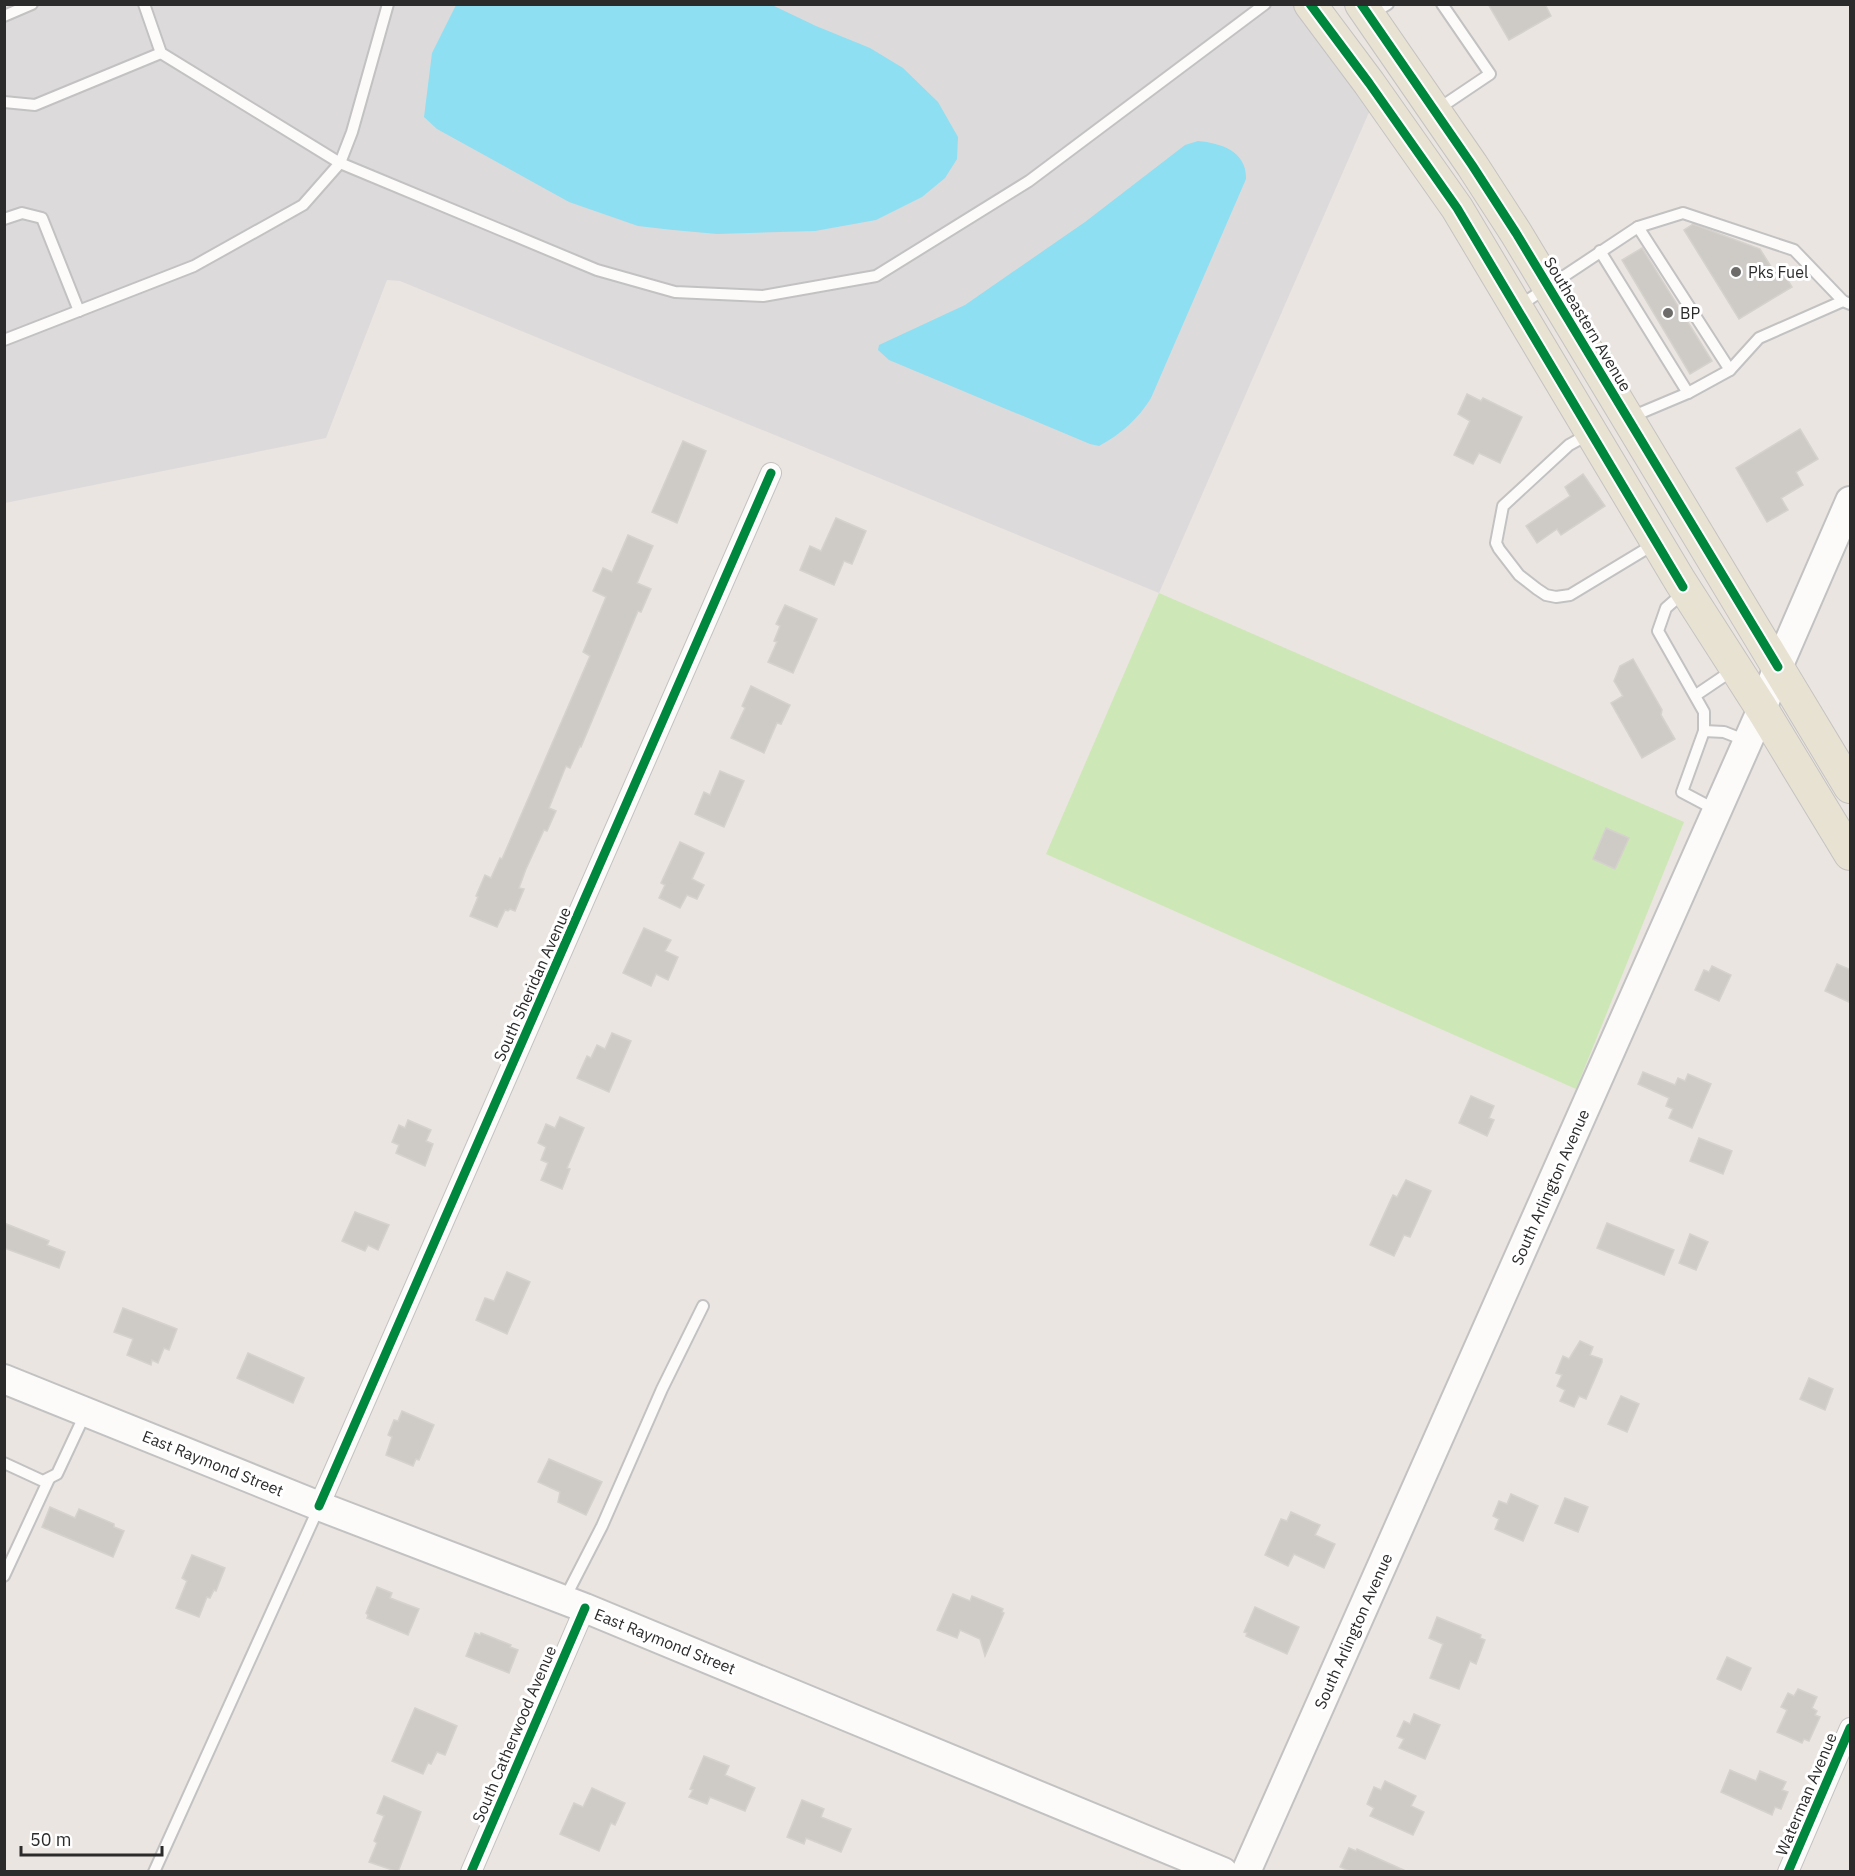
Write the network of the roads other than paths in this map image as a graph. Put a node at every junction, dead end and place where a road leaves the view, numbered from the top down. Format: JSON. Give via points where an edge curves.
{"nodes":[{"id":1,"x":32,"y":4,"type":"edge"},
{"id":2,"x":144,"y":4,"type":"edge"},
{"id":3,"x":388,"y":4,"type":"edge"},
{"id":4,"x":1265,"y":4,"type":"edge"},
{"id":5,"x":1310,"y":4,"type":"edge"},
{"id":6,"x":1442,"y":4,"type":"edge"},
{"id":7,"x":1373,"y":8,"type":"edge"},
{"id":8,"x":4,"y":16,"type":"edge"},
{"id":9,"x":161,"y":53,"type":"junction"},
{"id":10,"x":4,"y":102,"type":"edge"},
{"id":11,"x":1435,"y":111,"type":"junction"},
{"id":12,"x":340,"y":163,"type":"junction"},
{"id":13,"x":4,"y":219,"type":"edge"},
{"id":14,"x":1638,"y":227,"type":"junction"},
{"id":15,"x":1600,"y":251,"type":"junction"},
{"id":16,"x":1548,"y":286,"type":"junction"},
{"id":17,"x":1847,"y":302,"type":"edge"},
{"id":18,"x":1517,"y":308,"type":"junction"},
{"id":19,"x":79,"y":311,"type":"junction"},
{"id":20,"x":4,"y":340,"type":"edge"},
{"id":21,"x":1730,"y":370,"type":"junction"},
{"id":22,"x":1688,"y":393,"type":"junction"},
{"id":23,"x":1628,"y":419,"type":"junction"},
{"id":24,"x":1592,"y":432,"type":"junction"},
{"id":25,"x":771,"y":473,"type":"dead end"},
{"id":26,"x":1851,"y":501,"type":"edge"},
{"id":27,"x":1657,"y":543,"type":"junction"},
{"id":28,"x":1685,"y":591,"type":"junction"},
{"id":29,"x":1778,"y":667,"type":"junction"},
{"id":30,"x":1736,"y":668,"type":"junction"},
{"id":31,"x":1696,"y":695,"type":"junction"},
{"id":32,"x":1762,"y":709,"type":"junction"},
{"id":33,"x":1704,"y":731,"type":"junction"},
{"id":34,"x":1748,"y":741,"type":"junction"},
{"id":35,"x":1851,"y":786,"type":"edge"},
{"id":36,"x":1717,"y":811,"type":"junction"},
{"id":37,"x":1851,"y":854,"type":"edge"},
{"id":38,"x":703,"y":1306,"type":"dead end"},
{"id":39,"x":4,"y":1379,"type":"edge"},
{"id":40,"x":86,"y":1412,"type":"junction"},
{"id":41,"x":4,"y":1463,"type":"edge"},
{"id":42,"x":49,"y":1479,"type":"junction"},
{"id":43,"x":319,"y":1506,"type":"junction"},
{"id":44,"x":4,"y":1576,"type":"edge"},
{"id":45,"x":574,"y":1604,"type":"junction"},
{"id":46,"x":1851,"y":1728,"type":"edge"},
{"id":47,"x":154,"y":1872,"type":"edge"},
{"id":48,"x":471,"y":1872,"type":"edge"},
{"id":49,"x":1223,"y":1872,"type":"edge"},
{"id":50,"x":1246,"y":1872,"type":"edge"},
{"id":51,"x":1788,"y":1872,"type":"edge"}],
"edges":[{"from":1,"to":8,"type":"lane"},
{"from":2,"to":9,"type":"lane"},
{"from":3,"to":12,"type":"lane"},
{"from":4,"to":12,"type":"lane","via":[[1029,181],[876,276],[763,296],[675,292],[597,270]]},
{"from":5,"to":18,"type":"main road","via":[[1457,208]]},
{"from":6,"to":11,"type":"lane","via":[[1490,74]]},
{"from":7,"to":11,"type":"main road","name":"Southeastern Avenue"},
{"from":9,"to":10,"type":"lane","via":[[35,105]]},
{"from":9,"to":12,"type":"lane"},
{"from":11,"to":16,"type":"main road","name":"Southeastern Avenue"},
{"from":12,"to":19,"type":"lane","via":[[303,205],[194,266]]},
{"from":13,"to":19,"type":"lane","via":[[22,213],[42,218]]},
{"from":14,"to":15,"type":"lane"},
{"from":14,"to":17,"type":"lane","via":[[1683,213],[1794,249]]},
{"from":14,"to":21,"type":"lane"},
{"from":15,"to":16,"type":"lane"},
{"from":15,"to":22,"type":"lane"},
{"from":16,"to":18,"type":"lane"},
{"from":16,"to":23,"type":"main road","name":"Southeastern Avenue"},
{"from":17,"to":21,"type":"lane","via":[[1759,338]]},
{"from":18,"to":24,"type":"main road"},
{"from":19,"to":20,"type":"lane"},
{"from":21,"to":22,"type":"lane"},
{"from":22,"to":23,"type":"lane"},
{"from":23,"to":29,"type":"main road","name":"Southeastern Avenue"},
{"from":24,"to":27,"type":"main road"},
{"from":24,"to":27,"type":"lane","via":[[1569,445],[1503,506],[1496,543],[1499,549],[1519,575],[1546,595],[1556,597],[1570,595]]},
{"from":25,"to":43,"type":"street","name":"South Sheridan Avenue"},
{"from":26,"to":29,"type":"main road","name":"South Arlington Avenue"},
{"from":27,"to":28,"type":"main road"},
{"from":28,"to":30,"type":"main road"},
{"from":28,"to":31,"type":"lane","via":[[1666,608],[1658,631]]},
{"from":29,"to":32,"type":"main road","name":"South Arlington Avenue"},
{"from":29,"to":35,"type":"main road","name":"Southeastern Avenue"},
{"from":30,"to":31,"type":"lane"},
{"from":30,"to":32,"type":"main road"},
{"from":31,"to":33,"type":"lane","via":[[1704,711]]},
{"from":32,"to":34,"type":"main road","name":"South Arlington Avenue"},
{"from":32,"to":37,"type":"main road"},
{"from":33,"to":34,"type":"lane","via":[[1725,732]]},
{"from":33,"to":36,"type":"lane","via":[[1682,792]]},
{"from":34,"to":36,"type":"main road","name":"South Arlington Avenue"},
{"from":36,"to":50,"type":"main road","name":"South Arlington Avenue"},
{"from":38,"to":45,"type":"lane","via":[[602,1526]]},
{"from":39,"to":40,"type":"main road","name":"East Raymond Street"},
{"from":40,"to":42,"type":"lane","via":[[57,1474]]},
{"from":40,"to":43,"type":"main road","name":"East Raymond Street"},
{"from":41,"to":42,"type":"lane","via":[[43,1481]]},
{"from":42,"to":44,"type":"lane"},
{"from":43,"to":45,"type":"main road","name":"East Raymond Street"},
{"from":43,"to":47,"type":"lane"},
{"from":45,"to":48,"type":"street","name":"South Catherwood Avenue"},
{"from":45,"to":49,"type":"main road","name":"East Raymond Street"},
{"from":46,"to":51,"type":"street","name":"Waterman Avenue"}]}
